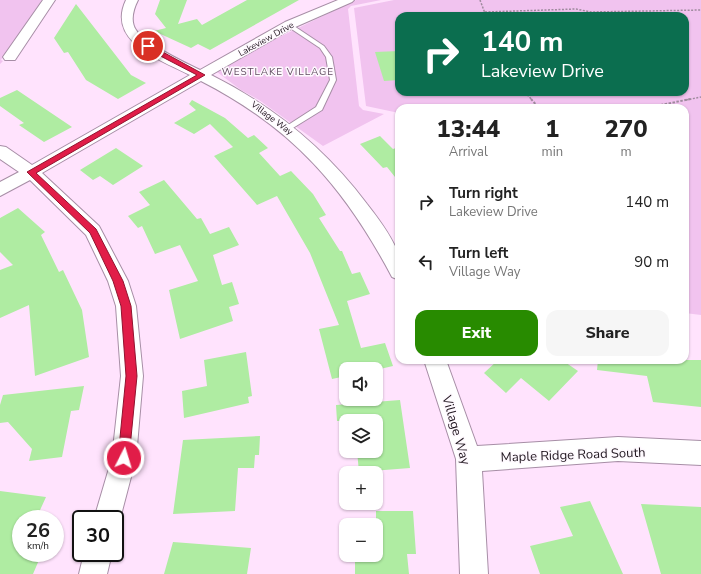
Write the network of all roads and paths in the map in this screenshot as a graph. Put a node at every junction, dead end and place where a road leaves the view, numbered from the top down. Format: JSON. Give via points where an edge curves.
{"nodes":[{"id":1,"x":49,"y":0,"type":"edge"},
{"id":2,"x":132,"y":0,"type":"edge"},
{"id":3,"x":348,"y":0,"type":"edge"},
{"id":4,"x":480,"y":0,"type":"edge"},
{"id":5,"x":701,"y":10,"type":"edge"},
{"id":6,"x":485,"y":12,"type":"joint"},
{"id":7,"x":289,"y":25,"type":"junction"},
{"id":8,"x":10,"y":57,"type":"dead end"},
{"id":9,"x":201,"y":75,"type":"junction"},
{"id":10,"x":528,"y":96,"type":"edge"},
{"id":11,"x":701,"y":97,"type":"edge"},
{"id":12,"x":536,"y":104,"type":"edge"},
{"id":13,"x":665,"y":104,"type":"edge"},
{"id":14,"x":288,"y":129,"type":"junction"},
{"id":15,"x":0,"y":151,"type":"edge"},
{"id":16,"x":31,"y":172,"type":"junction"},
{"id":17,"x":0,"y":190,"type":"edge"},
{"id":18,"x":395,"y":265,"type":"edge"},
{"id":19,"x":436,"y":364,"type":"edge"},
{"id":20,"x":701,"y":453,"type":"edge"},
{"id":21,"x":469,"y":459,"type":"junction"},
{"id":22,"x":110,"y":510,"type":"edge"},
{"id":23,"x":95,"y":562,"type":"edge"},
{"id":24,"x":92,"y":574,"type":"edge"},
{"id":25,"x":474,"y":574,"type":"edge"}],
"edges":[{"from":1,"to":8,"type":"street"},
{"from":2,"to":9,"type":"street","name":"Village Way","via":[[125,15],[135,39]]},
{"from":3,"to":7,"type":"street","name":"Lakeview Drive"},
{"from":4,"to":6,"type":"path"},
{"from":5,"to":6,"type":"path","via":[[605,12],[576,9]]},
{"from":7,"to":9,"type":"street","name":"Lakeview Drive"},
{"from":7,"to":14,"type":"lane","via":[[322,47],[329,57],[333,80],[319,108]]},
{"from":9,"to":14,"type":"street","name":"Village Way","via":[[252,103]]},
{"from":9,"to":16,"type":"street","name":"Lakeview Drive"},
{"from":10,"to":12,"type":"path"},
{"from":11,"to":13,"type":"path"},
{"from":14,"to":18,"type":"street","name":"Village Way","via":[[333,173],[362,211]]},
{"from":15,"to":16,"type":"street"},
{"from":16,"to":17,"type":"street","name":"Lakeview Drive"},
{"from":16,"to":22,"type":"street","via":[[93,231],[118,281],[126,306],[132,376],[124,458]]},
{"from":19,"to":21,"type":"street","name":"Village Way"},
{"from":20,"to":21,"type":"street","name":"Maple Ridge Road South","via":[[618,449]]},
{"from":21,"to":25,"type":"street","name":"Village Way"},
{"from":23,"to":24,"type":"street"}]}
